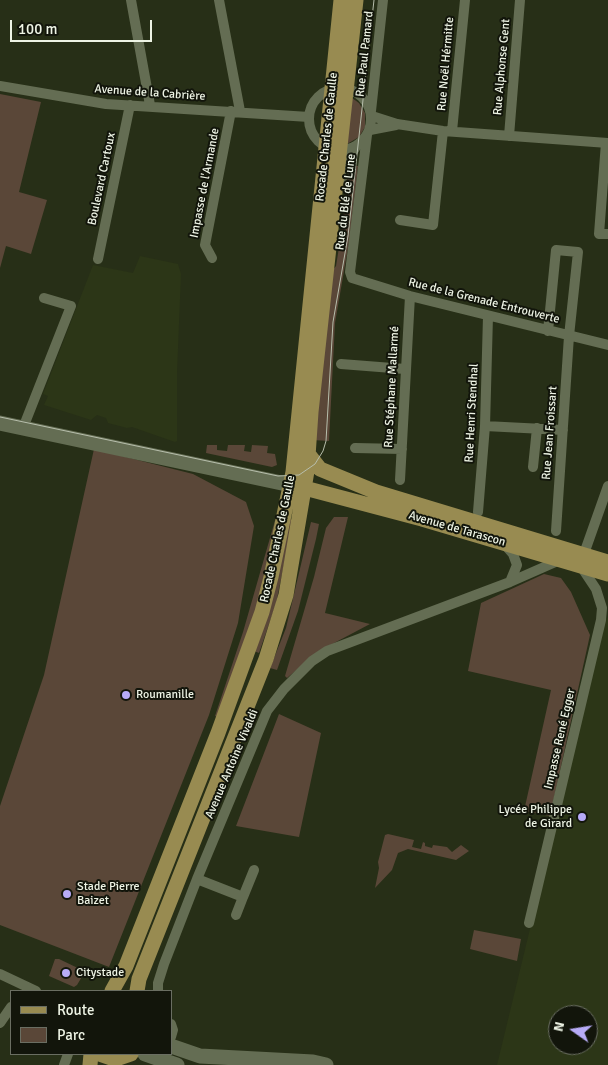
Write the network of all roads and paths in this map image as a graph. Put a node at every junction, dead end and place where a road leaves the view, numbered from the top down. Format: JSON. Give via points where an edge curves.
{"nodes":[{"id":1,"x":131,"y":0,"type":"edge"},
{"id":2,"x":219,"y":0,"type":"edge"},
{"id":3,"x":341,"y":0,"type":"edge"},
{"id":4,"x":356,"y":0,"type":"edge"},
{"id":5,"x":384,"y":0,"type":"edge"},
{"id":6,"x":465,"y":0,"type":"edge"},
{"id":7,"x":520,"y":0,"type":"edge"},
{"id":8,"x":0,"y":86,"type":"edge"},
{"id":9,"x":340,"y":89,"type":"junction"},
{"id":10,"x":130,"y":105,"type":"junction"},
{"id":11,"x":150,"y":105,"type":"junction"},
{"id":12,"x":236,"y":111,"type":"junction"},
{"id":13,"x":371,"y":114,"type":"junction"},
{"id":14,"x":304,"y":117,"type":"junction"},
{"id":15,"x":397,"y":124,"type":"junction"},
{"id":16,"x":448,"y":131,"type":"junction"},
{"id":17,"x":368,"y":133,"type":"junction"},
{"id":18,"x":509,"y":136,"type":"junction"},
{"id":19,"x":607,"y":143,"type":"edge"},
{"id":20,"x":357,"y":145,"type":"junction"},
{"id":21,"x":333,"y":148,"type":"junction"},
{"id":22,"x":331,"y":218,"type":"junction"},
{"id":23,"x":400,"y":220,"type":"dead end"},
{"id":24,"x":608,"y":234,"type":"edge"},
{"id":25,"x":212,"y":258,"type":"dead end"},
{"id":26,"x":98,"y":259,"type":"dead end"},
{"id":27,"x":353,"y":276,"type":"joint"},
{"id":28,"x":410,"y":296,"type":"junction"},
{"id":29,"x":44,"y":298,"type":"dead end"},
{"id":30,"x":488,"y":316,"type":"junction"},
{"id":31,"x":548,"y":331,"type":"junction"},
{"id":32,"x":569,"y":336,"type":"junction"},
{"id":33,"x":608,"y":345,"type":"edge"},
{"id":34,"x":341,"y":364,"type":"dead end"},
{"id":35,"x":405,"y":368,"type":"junction"},
{"id":36,"x":0,"y":423,"type":"edge"},
{"id":37,"x":485,"y":426,"type":"junction"},
{"id":38,"x":23,"y":428,"type":"junction"},
{"id":39,"x":537,"y":428,"type":"junction"},
{"id":40,"x":563,"y":430,"type":"junction"},
{"id":41,"x":355,"y":448,"type":"dead end"},
{"id":42,"x":402,"y":449,"type":"junction"},
{"id":43,"x":309,"y":455,"type":"junction"},
{"id":44,"x":534,"y":467,"type":"dead end"},
{"id":45,"x":400,"y":480,"type":"dead end"},
{"id":46,"x":298,"y":486,"type":"junction"},
{"id":47,"x":608,"y":486,"type":"edge"},
{"id":48,"x":376,"y":492,"type":"junction"},
{"id":49,"x":329,"y":494,"type":"junction"},
{"id":50,"x":478,"y":512,"type":"dead end"},
{"id":51,"x":556,"y":531,"type":"dead end"},
{"id":52,"x":503,"y":542,"type":"junction"},
{"id":53,"x":561,"y":560,"type":"junction"},
{"id":54,"x":581,"y":560,"type":"junction"},
{"id":55,"x":608,"y":562,"type":"edge"},
{"id":56,"x":291,"y":569,"type":"junction"},
{"id":57,"x":608,"y":574,"type":"edge"},
{"id":58,"x":510,"y":582,"type":"junction"},
{"id":59,"x":604,"y":616,"type":"edge"},
{"id":60,"x":254,"y":870,"type":"dead end"},
{"id":61,"x":197,"y":879,"type":"junction"},
{"id":62,"x":242,"y":897,"type":"junction"},
{"id":63,"x":236,"y":915,"type":"dead end"},
{"id":64,"x":529,"y":923,"type":"dead end"},
{"id":65,"x":0,"y":974,"type":"edge"},
{"id":66,"x":158,"y":987,"type":"edge"},
{"id":67,"x":28,"y":990,"type":"edge"},
{"id":68,"x":113,"y":990,"type":"edge"},
{"id":69,"x":137,"y":990,"type":"edge"},
{"id":70,"x":10,"y":1009,"type":"edge"},
{"id":71,"x":0,"y":1023,"type":"edge"},
{"id":72,"x":172,"y":1046,"type":"edge"},
{"id":73,"x":102,"y":1055,"type":"edge"},
{"id":74,"x":150,"y":1057,"type":"edge"},
{"id":75,"x":121,"y":1059,"type":"edge"},
{"id":76,"x":266,"y":1062,"type":"edge"},
{"id":77,"x":177,"y":1065,"type":"edge"},
{"id":78,"x":326,"y":1065,"type":"edge"}],
"edges":[{"from":1,"to":11,"type":"street"},
{"from":2,"to":12,"type":"street"},
{"from":3,"to":9,"type":"main road","name":"Rocade Charles de Gaulle"},
{"from":4,"to":9,"type":"main road","name":"Rocade Charles de Gaulle"},
{"from":5,"to":13,"type":"street","name":"Rue Paul Pamard"},
{"from":6,"to":16,"type":"street","name":"Rue Noël Hérmitte"},
{"from":7,"to":18,"type":"street","name":"Rue Alphonse Gent"},
{"from":8,"to":10,"type":"street","name":"Avenue de la Cabrière"},
{"from":9,"to":13,"type":"street","via":[[363,98]]},
{"from":9,"to":14,"type":"street","via":[[320,96]]},
{"from":9,"to":21,"type":"main road","name":"Rocade Charles de Gaulle"},
{"from":10,"to":11,"type":"street","name":"Avenue de la Cabrière"},
{"from":10,"to":26,"type":"street","name":"Boulevard Cartoux"},
{"from":11,"to":12,"type":"street","name":"Avenue de la Cabrière"},
{"from":12,"to":14,"type":"street","name":"Avenue de la Cabrière"},
{"from":12,"to":25,"type":"street","name":"Impasse de l'Armande","via":[[205,245]]},
{"from":13,"to":15,"type":"street"},
{"from":13,"to":17,"type":"street","name":"Rue Paul Pamard"},
{"from":14,"to":21,"type":"street","via":[[321,144]]},
{"from":15,"to":16,"type":"street"},
{"from":15,"to":17,"type":"street"},
{"from":16,"to":18,"type":"street"},
{"from":16,"to":23,"type":"street","name":"Rue Noël Hérmitte","via":[[433,225]]},
{"from":17,"to":20,"type":"street"},
{"from":17,"to":27,"type":"street","name":"Rue du Blé de Lune"},
{"from":18,"to":19,"type":"street"},
{"from":19,"to":24,"type":"street","via":[[599,234]]},
{"from":20,"to":21,"type":"street"},
{"from":20,"to":22,"type":"street","via":[[345,168]]},
{"from":21,"to":22,"type":"main road","name":"Rocade Charles de Gaulle"},
{"from":21,"to":46,"type":"main road","name":"Rocade Charles de Gaulle","via":[[295,444]]},
{"from":22,"to":43,"type":"main road","name":"Rocade Charles de Gaulle"},
{"from":27,"to":28,"type":"street","name":"Rue de la Grenade Entrouverte"},
{"from":28,"to":30,"type":"street","name":"Rue de la Grenade Entrouverte"},
{"from":28,"to":35,"type":"street","name":"Rue Stéphane Mallarmé"},
{"from":29,"to":38,"type":"street","via":[[71,306]]},
{"from":30,"to":31,"type":"street","name":"Rue de la Grenade Entrouverte"},
{"from":30,"to":37,"type":"street","name":"Rue Henri Stendhal"},
{"from":31,"to":32,"type":"street","name":"Rue de la Grenade Entrouverte"},
{"from":31,"to":32,"type":"street","name":"Rue Jean Froissart","via":[[556,250],[578,252]]},
{"from":32,"to":33,"type":"street","name":"Rue de la Grenade Entrouverte"},
{"from":32,"to":40,"type":"street","name":"Rue Jean Froissart"},
{"from":34,"to":35,"type":"street"},
{"from":35,"to":42,"type":"street","name":"Rue Stéphane Mallarmé"},
{"from":36,"to":38,"type":"street","name":"Avenue de Tarascon"},
{"from":37,"to":39,"type":"street"},
{"from":37,"to":50,"type":"street","name":"Rue Henri Stendhal"},
{"from":38,"to":46,"type":"street","name":"Avenue de Tarascon"},
{"from":39,"to":40,"type":"street"},
{"from":39,"to":44,"type":"street"},
{"from":40,"to":51,"type":"street","name":"Rue Jean Froissart"},
{"from":41,"to":42,"type":"street"},
{"from":42,"to":45,"type":"street","name":"Rue Stéphane Mallarmé"},
{"from":43,"to":46,"type":"main road","name":"Rocade Charles de Gaulle"},
{"from":43,"to":48,"type":"main road","name":"Avenue de Tarascon","via":[[320,469]]},
{"from":46,"to":48,"type":"main road","name":"Avenue de Tarascon","via":[[332,482]]},
{"from":46,"to":49,"type":"main road","name":"Avenue de Tarascon"},
{"from":46,"to":56,"type":"main road","name":"Rocade Charles de Gaulle"},
{"from":46,"to":68,"type":"main road","name":"Rocade Charles de Gaulle","via":[[287,504],[262,612],[239,677],[126,966]]},
{"from":47,"to":54,"type":"street"},
{"from":48,"to":54,"type":"main road","name":"Avenue de Tarascon"},
{"from":49,"to":52,"type":"main road","name":"Avenue de Tarascon"},
{"from":49,"to":56,"type":"main road","name":"Rocade Charles de Gaulle","via":[[311,507]]},
{"from":52,"to":53,"type":"main road","name":"Avenue de Tarascon"},
{"from":52,"to":58,"type":"street","via":[[514,554],[517,565]]},
{"from":53,"to":54,"type":"main road","name":"Avenue de Tarascon"},
{"from":53,"to":58,"type":"street","name":"Avenue Antoine Vivaldi"},
{"from":54,"to":55,"type":"main road","name":"Avenue de Tarascon"},
{"from":54,"to":57,"type":"main road","name":"Avenue de Tarascon"},
{"from":54,"to":59,"type":"street","name":"Impasse René Egger","via":[[598,594]]},
{"from":56,"to":69,"type":"main road","name":"Rocade Charles de Gaulle","via":[[266,659]]},
{"from":58,"to":61,"type":"street","name":"Avenue Antoine Vivaldi","via":[[362,637],[327,651],[312,661],[270,706]]},
{"from":59,"to":64,"type":"street","name":"Impasse René Egger"},
{"from":60,"to":62,"type":"street"},
{"from":61,"to":62,"type":"street"},
{"from":61,"to":66,"type":"street","name":"Avenue Antoine Vivaldi"},
{"from":62,"to":63,"type":"street"},
{"from":65,"to":67,"type":"street"},
{"from":70,"to":71,"type":"street"},
{"from":72,"to":76,"type":"street","via":[[200,1056]]},
{"from":73,"to":75,"type":"main road"},
{"from":74,"to":77,"type":"street"},
{"from":76,"to":78,"type":"street"}]}
